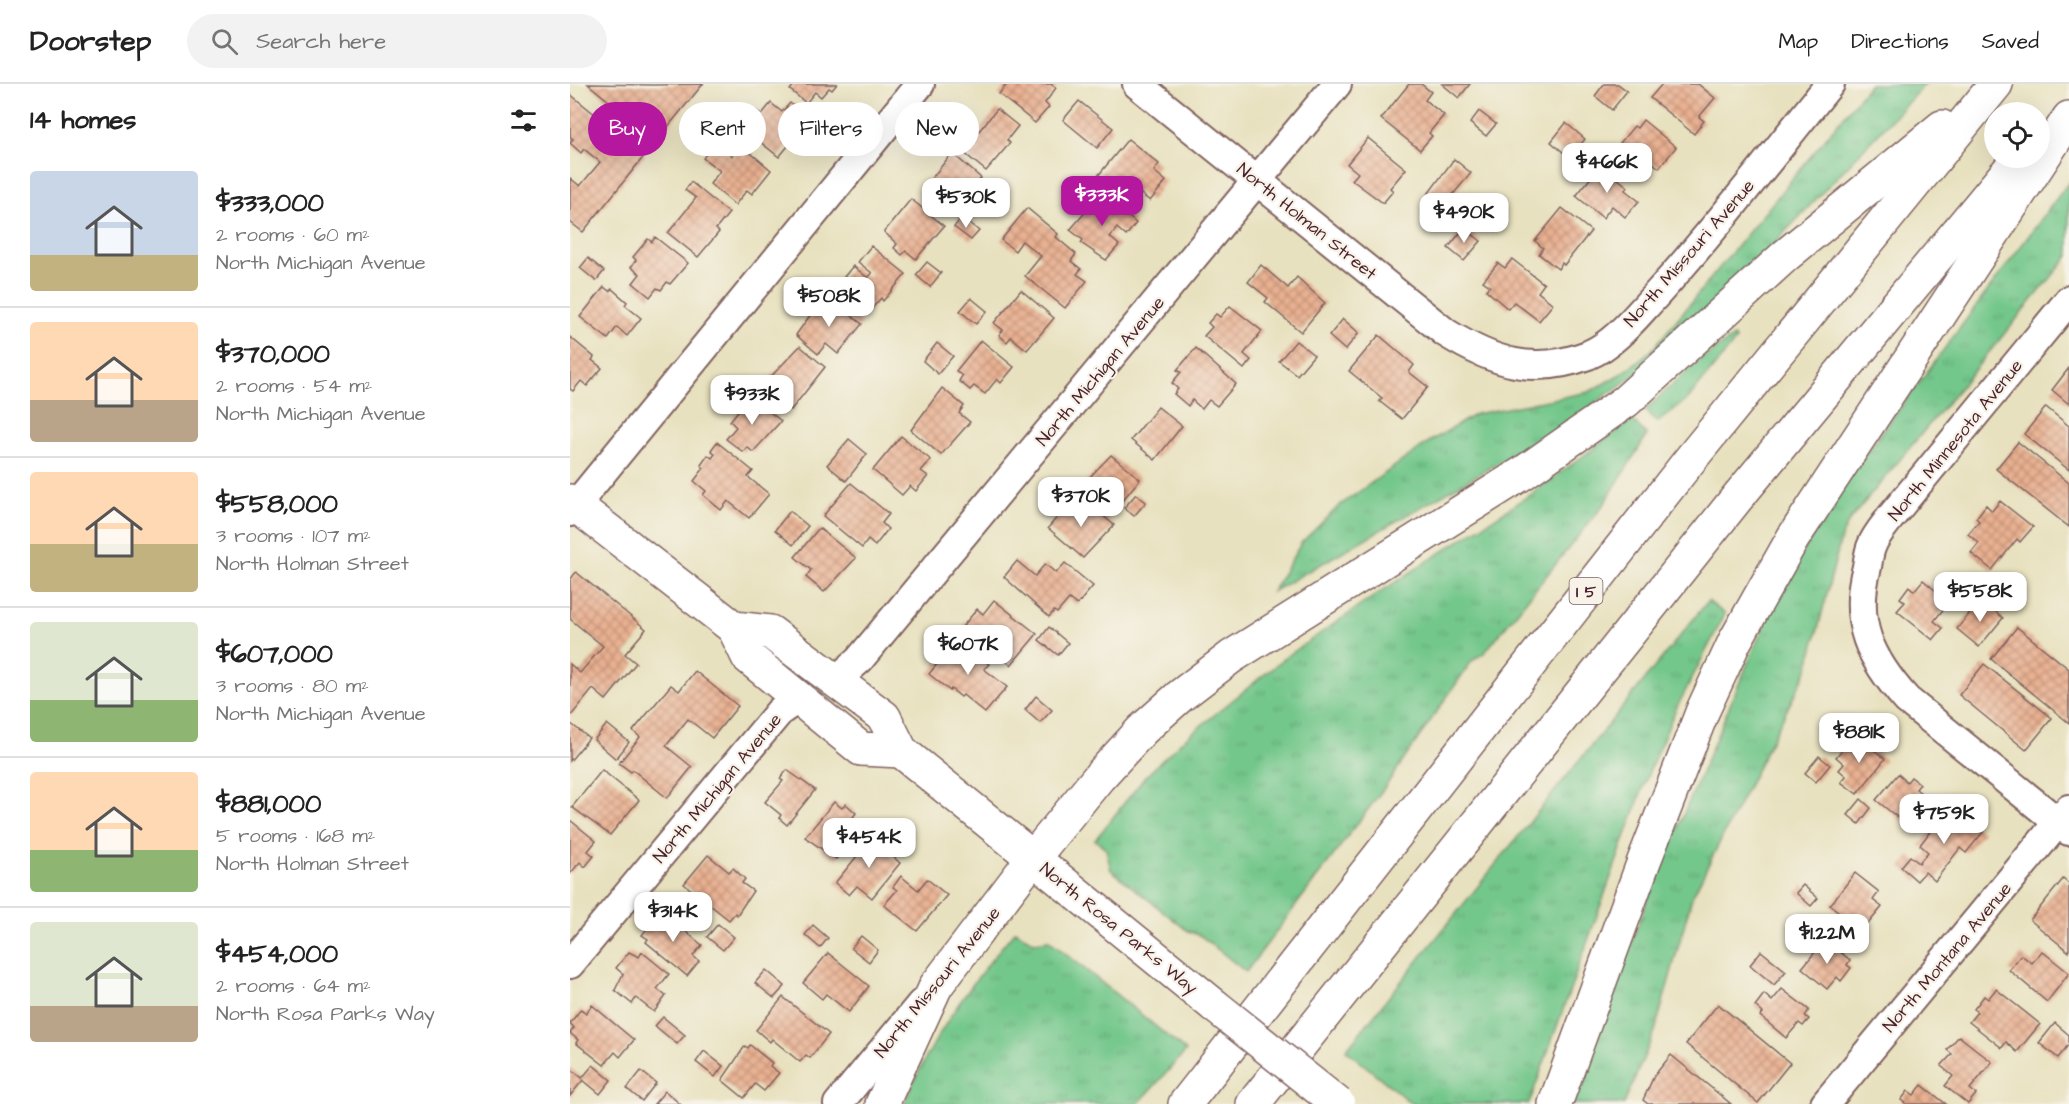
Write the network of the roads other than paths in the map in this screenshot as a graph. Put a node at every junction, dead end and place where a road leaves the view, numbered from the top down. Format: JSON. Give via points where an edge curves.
{"nodes":[{"id":1,"x":920,"y":84,"type":"edge"},
{"id":2,"x":1137,"y":84,"type":"edge"},
{"id":3,"x":1336,"y":84,"type":"edge"},
{"id":4,"x":1830,"y":84,"type":"edge"},
{"id":5,"x":1995,"y":84,"type":"edge"},
{"id":6,"x":2069,"y":97,"type":"edge"},
{"id":7,"x":2069,"y":118,"type":"edge"},
{"id":8,"x":2050,"y":120,"type":"edge"},
{"id":9,"x":2011,"y":168,"type":"edge"},
{"id":10,"x":1257,"y":180,"type":"junction"},
{"id":11,"x":2069,"y":300,"type":"edge"},
{"id":12,"x":1479,"y":354,"type":"joint"},
{"id":13,"x":572,"y":506,"type":"edge"},
{"id":14,"x":734,"y":628,"type":"junction"},
{"id":15,"x":835,"y":681,"type":"junction"},
{"id":16,"x":800,"y":698,"type":"junction"},
{"id":17,"x":901,"y":752,"type":"junction"},
{"id":18,"x":2065,"y":821,"type":"edge"},
{"id":19,"x":1033,"y":858,"type":"junction"},
{"id":20,"x":570,"y":964,"type":"edge"},
{"id":21,"x":936,"y":986,"type":"junction"},
{"id":22,"x":838,"y":1104,"type":"edge"},
{"id":23,"x":882,"y":1104,"type":"edge"},
{"id":24,"x":1185,"y":1104,"type":"edge"},
{"id":25,"x":1253,"y":1104,"type":"edge"},
{"id":26,"x":1338,"y":1104,"type":"edge"},
{"id":27,"x":1555,"y":1104,"type":"edge"},
{"id":28,"x":1825,"y":1104,"type":"edge"}],
"edges":[{"from":1,"to":13,"type":"street"},
{"from":2,"to":10,"type":"street","name":"North Holman Street"},
{"from":3,"to":10,"type":"street","name":"North Michigan Avenue"},
{"from":4,"to":12,"type":"street","name":"North Missouri Avenue","via":[[1680,269],[1614,338],[1590,354],[1564,362],[1508,363]]},
{"from":5,"to":19,"type":"main road","name":"North Missouri Avenue","via":[[1785,256],[1626,401],[1523,474],[1231,657],[1180,696],[1142,730]]},
{"from":5,"to":24,"type":"main road","number":"I 5","via":[[1689,461]]},
{"from":6,"to":8,"type":"main road"},
{"from":7,"to":27,"type":"main road","via":[[1793,538],[1735,641],[1703,710],[1648,851]]},
{"from":9,"to":25,"type":"main road","via":[[1737,498]]},
{"from":10,"to":12,"type":"street","name":"North Holman Street","via":[[1446,333]]},
{"from":10,"to":15,"type":"street","name":"North Michigan Avenue","via":[[874,642]]},
{"from":11,"to":18,"type":"street","name":"North Minnesota Avenue","via":[[1890,518],[1872,545],[1860,591],[1865,631],[1886,678],[1907,700]]},
{"from":13,"to":14,"type":"main road"},
{"from":14,"to":15,"type":"main road","name":"North Rosa Parks Way","via":[[770,632]]},
{"from":14,"to":16,"type":"main road","via":[[748,657]]},
{"from":15,"to":17,"type":"main road","name":"North Rosa Parks Way","via":[[884,717]]},
{"from":16,"to":17,"type":"main road","via":[[861,749]]},
{"from":16,"to":20,"type":"street","name":"North Michigan Avenue","via":[[780,711]]},
{"from":17,"to":19,"type":"main road","name":"North Rosa Parks Way"},
{"from":18,"to":28,"type":"street","name":"North Montana Avenue"},
{"from":19,"to":21,"type":"main road","name":"North Missouri Avenue"},
{"from":19,"to":26,"type":"main road","name":"North Rosa Parks Way","bridge":true},
{"from":21,"to":22,"type":"street","name":"North Missouri Avenue"},
{"from":21,"to":23,"type":"main road"}]}
